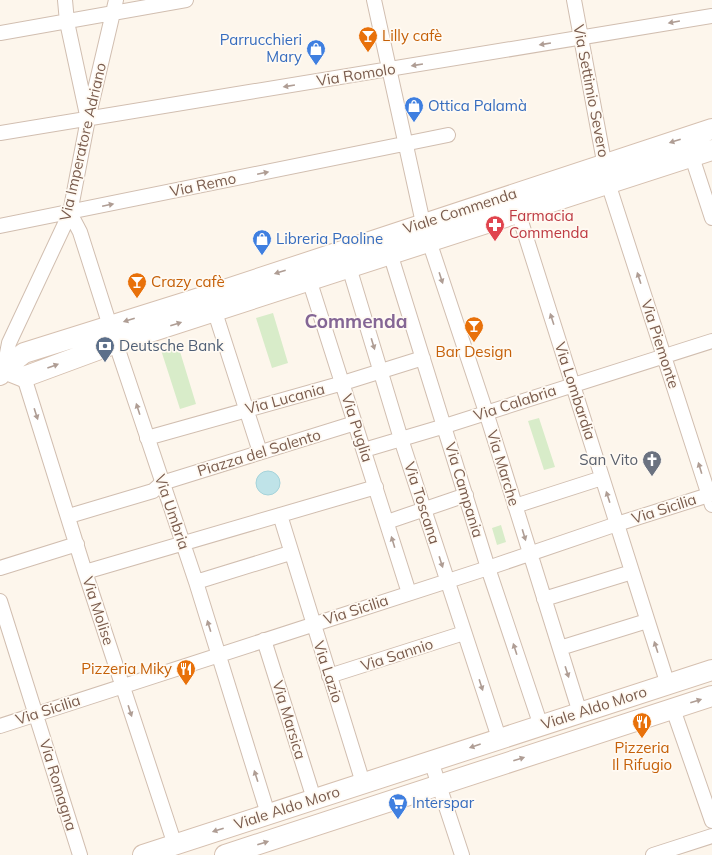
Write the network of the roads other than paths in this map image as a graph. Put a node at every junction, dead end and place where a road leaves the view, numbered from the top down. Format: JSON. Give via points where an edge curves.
{"nodes":[{"id":1,"x":65,"y":0,"type":"edge"},
{"id":2,"x":186,"y":0,"type":"edge"},
{"id":3,"x":374,"y":0,"type":"edge"},
{"id":4,"x":574,"y":0,"type":"edge"},
{"id":5,"x":115,"y":6,"type":"edge"},
{"id":6,"x":712,"y":16,"type":"edge"},
{"id":7,"x":67,"y":22,"type":"junction"},
{"id":8,"x":0,"y":33,"type":"edge"},
{"id":9,"x":580,"y":38,"type":"junction"},
{"id":10,"x":389,"y":70,"type":"junction"},
{"id":11,"x":88,"y":119,"type":"junction"},
{"id":12,"x":712,"y":129,"type":"edge"},
{"id":13,"x":0,"y":133,"type":"edge"},
{"id":14,"x":448,"y":135,"type":"dead end"},
{"id":15,"x":405,"y":143,"type":"junction"},
{"id":16,"x":712,"y":150,"type":"edge"},
{"id":17,"x":692,"y":157,"type":"junction"},
{"id":18,"x":607,"y":173,"type":"junction"},
{"id":19,"x":518,"y":212,"type":"junction"},
{"id":20,"x":70,"y":213,"type":"junction"},
{"id":21,"x":712,"y":218,"type":"edge"},
{"id":22,"x":0,"y":226,"type":"edge"},
{"id":23,"x":426,"y":232,"type":"junction"},
{"id":24,"x":390,"y":253,"type":"junction"},
{"id":25,"x":349,"y":267,"type":"junction"},
{"id":26,"x":307,"y":271,"type":"junction"},
{"id":27,"x":212,"y":303,"type":"junction"},
{"id":28,"x":113,"y":334,"type":"junction"},
{"id":29,"x":712,"y":341,"type":"edge"},
{"id":30,"x":664,"y":357,"type":"junction"},
{"id":31,"x":423,"y":358,"type":"junction"},
{"id":32,"x":381,"y":371,"type":"junction"},
{"id":33,"x":2,"y":372,"type":"edge"},
{"id":34,"x":24,"y":377,"type":"junction"},
{"id":35,"x":342,"y":383,"type":"junction"},
{"id":36,"x":573,"y":385,"type":"junction"},
{"id":37,"x":246,"y":410,"type":"junction"},
{"id":38,"x":486,"y":412,"type":"junction"},
{"id":39,"x":355,"y":423,"type":"junction"},
{"id":40,"x":444,"y":426,"type":"junction"},
{"id":41,"x":147,"y":438,"type":"junction"},
{"id":42,"x":401,"y":439,"type":"junction"},
{"id":43,"x":364,"y":450,"type":"junction"},
{"id":44,"x":260,"y":452,"type":"junction"},
{"id":45,"x":602,"y":478,"type":"junction"},
{"id":46,"x":162,"y":482,"type":"junction"},
{"id":47,"x":376,"y":487,"type":"junction"},
{"id":48,"x":466,"y":495,"type":"junction"},
{"id":49,"x":711,"y":498,"type":"edge"},
{"id":50,"x":515,"y":506,"type":"junction"},
{"id":51,"x":424,"y":510,"type":"junction"},
{"id":52,"x":280,"y":515,"type":"junction"},
{"id":53,"x":68,"y":516,"type":"junction"},
{"id":54,"x":387,"y":522,"type":"junction"},
{"id":55,"x":617,"y":524,"type":"junction"},
{"id":56,"x":77,"y":544,"type":"junction"},
{"id":57,"x":183,"y":544,"type":"junction"},
{"id":58,"x":290,"y":554,"type":"junction"},
{"id":59,"x":530,"y":554,"type":"junction"},
{"id":60,"x":0,"y":568,"type":"edge"},
{"id":61,"x":488,"y":568,"type":"junction"},
{"id":62,"x":85,"y":572,"type":"junction"},
{"id":63,"x":632,"y":572,"type":"junction"},
{"id":64,"x":196,"y":582,"type":"junction"},
{"id":65,"x":448,"y":582,"type":"junction"},
{"id":66,"x":409,"y":593,"type":"junction"},
{"id":67,"x":544,"y":600,"type":"junction"},
{"id":68,"x":0,"y":601,"type":"edge"},
{"id":69,"x":647,"y":621,"type":"junction"},
{"id":70,"x":312,"y":624,"type":"junction"},
{"id":71,"x":464,"y":633,"type":"junction"},
{"id":72,"x":264,"y":640,"type":"junction"},
{"id":73,"x":560,"y":648,"type":"junction"},
{"id":74,"x":217,"y":655,"type":"junction"},
{"id":75,"x":712,"y":670,"type":"edge"},
{"id":76,"x":329,"y":676,"type":"junction"},
{"id":77,"x":122,"y":685,"type":"junction"},
{"id":78,"x":668,"y":685,"type":"junction"},
{"id":79,"x":712,"y":696,"type":"edge"},
{"id":80,"x":673,"y":709,"type":"junction"},
{"id":81,"x":580,"y":713,"type":"junction"},
{"id":82,"x":36,"y":714,"type":"junction"},
{"id":83,"x":0,"y":726,"type":"edge"},
{"id":84,"x":541,"y":726,"type":"junction"},
{"id":85,"x":499,"y":738,"type":"junction"},
{"id":86,"x":431,"y":760,"type":"junction"},
{"id":87,"x":362,"y":783,"type":"junction"},
{"id":88,"x":440,"y":785,"type":"junction"},
{"id":89,"x":314,"y":799,"type":"junction"},
{"id":90,"x":268,"y":814,"type":"junction"},
{"id":91,"x":712,"y":821,"type":"edge"},
{"id":92,"x":712,"y":836,"type":"edge"},
{"id":93,"x":175,"y":845,"type":"junction"},
{"id":94,"x":236,"y":853,"type":"edge"},
{"id":95,"x":80,"y":855,"type":"edge"},
{"id":96,"x":142,"y":855,"type":"edge"},
{"id":97,"x":462,"y":855,"type":"edge"},
{"id":98,"x":653,"y":855,"type":"edge"}],
"edges":[{"from":1,"to":7,"type":"street"},
{"from":2,"to":5,"type":"street"},
{"from":3,"to":10,"type":"street","name":"Via Marche"},
{"from":4,"to":9,"type":"street","name":"Via Settimio Severo"},
{"from":5,"to":7,"type":"street"},
{"from":5,"to":11,"type":"street","name":"Via Imperatore Adriano"},
{"from":6,"to":9,"type":"street","name":"Via Romolo","one_way":true},
{"from":7,"to":8,"type":"street"},
{"from":7,"to":11,"type":"street"},
{"from":9,"to":10,"type":"street","name":"Via Romolo","one_way":true},
{"from":9,"to":18,"type":"street","name":"Via Settimio Severo"},
{"from":10,"to":11,"type":"street","name":"Via Romolo","one_way":true},
{"from":10,"to":15,"type":"street","name":"Via Marche"},
{"from":11,"to":13,"type":"street","name":"Via Romolo"},
{"from":11,"to":20,"type":"street","name":"Via Imperatore Adriano"},
{"from":12,"to":18,"type":"street","name":"Viale Commenda","one_way":true},
{"from":14,"to":15,"type":"street","name":"Via Remo"},
{"from":20,"to":15,"type":"street","name":"Via Remo","one_way":true},
{"from":15,"to":23,"type":"street","name":"Via Marche"},
{"from":16,"to":17,"type":"street","name":"Viale Commenda"},
{"from":17,"to":18,"type":"street","name":"Viale Commenda"},
{"from":17,"to":21,"type":"street"},
{"from":18,"to":19,"type":"street","name":"Viale Commenda"},
{"from":18,"to":23,"type":"street","name":"Viale Commenda"},
{"from":30,"to":18,"type":"street","name":"Via Piemonte","one_way":true},
{"from":19,"to":23,"type":"street","name":"Viale Commenda"},
{"from":36,"to":19,"type":"street","name":"Via Lombardia","one_way":true},
{"from":20,"to":22,"type":"street","name":"Via Remo"},
{"from":20,"to":28,"type":"street","name":"Via Umbria","via":[[80,232]]},
{"from":20,"to":33,"type":"street","name":"Via Imperatore Adriano","via":[[9,343]]},
{"from":23,"to":24,"type":"street","name":"Viale Commenda"},
{"from":23,"to":26,"type":"street","name":"Viale Commenda"},
{"from":23,"to":38,"type":"street","name":"Via Marche","one_way":true},
{"from":24,"to":25,"type":"street","name":"Viale Commenda"},
{"from":24,"to":31,"type":"street","name":"Via Campania"},
{"from":25,"to":26,"type":"street","name":"Viale Commenda"},
{"from":25,"to":32,"type":"street","name":"Via Toscana","one_way":true},
{"from":26,"to":27,"type":"street","name":"Viale Commenda"},
{"from":26,"to":35,"type":"street","name":"Via Puglia"},
{"from":27,"to":28,"type":"street","name":"Viale Commenda"},
{"from":27,"to":37,"type":"street"},
{"from":28,"to":33,"type":"street","name":"Viale Commenda","via":[[24,353]]},
{"from":34,"to":28,"type":"street","name":"Viale Commenda","one_way":true},
{"from":41,"to":28,"type":"street","name":"Via Umbria","one_way":true},
{"from":29,"to":30,"type":"street","name":"Via Calabria"},
{"from":30,"to":36,"type":"street","name":"Via Calabria"},
{"from":49,"to":30,"type":"street","name":"Via Piemonte","one_way":true},
{"from":31,"to":32,"type":"street","name":"Via Lucania"},
{"from":31,"to":40,"type":"street","name":"Via Campania"},
{"from":32,"to":35,"type":"street","name":"Via Lucania"},
{"from":32,"to":42,"type":"street","name":"Via Toscana"},
{"from":33,"to":34,"type":"street"},
{"from":34,"to":53,"type":"street","name":"Via Molise","one_way":true},
{"from":35,"to":37,"type":"street","name":"Via Lucania"},
{"from":35,"to":39,"type":"street","name":"Via Puglia"},
{"from":36,"to":38,"type":"street","name":"Via Calabria"},
{"from":36,"to":45,"type":"street","name":"Via Lombardia"},
{"from":37,"to":41,"type":"street","name":"Via Lucania"},
{"from":37,"to":44,"type":"street"},
{"from":38,"to":40,"type":"street","name":"Via Calabria"},
{"from":38,"to":50,"type":"street","name":"Via Marche"},
{"from":39,"to":43,"type":"street","name":"Via Puglia"},
{"from":39,"to":44,"type":"street","name":"Piazza del Salento"},
{"from":40,"to":42,"type":"street","name":"Via Calabria"},
{"from":40,"to":48,"type":"street","name":"Via Campania"},
{"from":41,"to":46,"type":"street","name":"Via Umbria"},
{"from":42,"to":43,"type":"street","name":"Via Calabria"},
{"from":42,"to":51,"type":"street","name":"Via Toscana"},
{"from":43,"to":47,"type":"street","name":"Via Puglia"},
{"from":44,"to":46,"type":"street","name":"Piazza del Salento"},
{"from":45,"to":50,"type":"street"},
{"from":55,"to":45,"type":"street","name":"Via Lombardia","one_way":true},
{"from":46,"to":53,"type":"street","name":"Piazza del Salento","via":[[153,491]]},
{"from":46,"to":57,"type":"street","name":"Via Umbria"},
{"from":47,"to":52,"type":"street"},
{"from":47,"to":54,"type":"street","name":"Via Puglia"},
{"from":48,"to":51,"type":"street"},
{"from":48,"to":61,"type":"street","name":"Via Campania"},
{"from":49,"to":55,"type":"street","name":"Via Sicilia"},
{"from":50,"to":59,"type":"street","name":"Via Marche","one_way":true},
{"from":51,"to":54,"type":"street"},
{"from":51,"to":65,"type":"street","name":"Via Toscana","one_way":true},
{"from":52,"to":57,"type":"street"},
{"from":52,"to":58,"type":"street","name":"Via Lazio"},
{"from":53,"to":56,"type":"street","name":"Via Molise"},
{"from":66,"to":54,"type":"street","name":"Via Puglia","one_way":true},
{"from":55,"to":59,"type":"street","name":"Via Sicilia"},
{"from":55,"to":63,"type":"street","name":"Via Lombardia"},
{"from":56,"to":60,"type":"street"},
{"from":56,"to":62,"type":"street","name":"Via Molise"},
{"from":57,"to":62,"type":"street"},
{"from":57,"to":64,"type":"street","name":"Via Umbria"},
{"from":58,"to":64,"type":"street"},
{"from":58,"to":70,"type":"street","name":"Via Lazio"},
{"from":59,"to":61,"type":"street","name":"Via Sicilia"},
{"from":59,"to":67,"type":"street","name":"Via Marche"},
{"from":61,"to":65,"type":"street","name":"Via Sicilia"},
{"from":84,"to":61,"type":"street","name":"Via Campania","one_way":true},
{"from":62,"to":77,"type":"street","name":"Via Molise"},
{"from":63,"to":67,"type":"street"},
{"from":63,"to":69,"type":"street","name":"Via Lombardia"},
{"from":74,"to":64,"type":"street","name":"Via Umbria","one_way":true},
{"from":65,"to":66,"type":"street","name":"Via Sicilia"},
{"from":65,"to":71,"type":"street","name":"Via Toscana"},
{"from":66,"to":70,"type":"street","name":"Via Sicilia"},
{"from":67,"to":73,"type":"street","name":"Via Marche"},
{"from":68,"to":82,"type":"street","name":"Via Romagna"},
{"from":69,"to":73,"type":"street"},
{"from":78,"to":69,"type":"street","name":"Via Lombardia","one_way":true},
{"from":70,"to":72,"type":"street","name":"Via Sicilia"},
{"from":70,"to":76,"type":"street","name":"Via Lazio"},
{"from":71,"to":76,"type":"street","name":"Via Sannio"},
{"from":71,"to":85,"type":"street","name":"Via Toscana","one_way":true},
{"from":72,"to":74,"type":"street","name":"Via Sicilia"},
{"from":72,"to":89,"type":"street","name":"Via Marsica"},
{"from":73,"to":81,"type":"street","name":"Via Marche","one_way":true},
{"from":74,"to":77,"type":"street","name":"Via Sicilia"},
{"from":90,"to":74,"type":"street","name":"Via Umbria","one_way":true},
{"from":75,"to":78,"type":"street","name":"Viale Aldo Moro"},
{"from":76,"to":87,"type":"street","name":"Via Lazio"},
{"from":77,"to":82,"type":"street","name":"Via Sicilia"},
{"from":77,"to":93,"type":"street","name":"Via Molise","one_way":true},
{"from":78,"to":81,"type":"street","name":"Viale Aldo Moro"},
{"from":80,"to":79,"type":"street","name":"Viale Aldo Moro","one_way":true},
{"from":88,"to":80,"type":"street","name":"Viale Aldo Moro","one_way":true},
{"from":80,"to":91,"type":"street"},
{"from":81,"to":84,"type":"street","name":"Viale Aldo Moro"},
{"from":82,"to":83,"type":"street","name":"Via Sicilia"},
{"from":82,"to":95,"type":"street","name":"Via Romagna"},
{"from":84,"to":85,"type":"street","name":"Viale Aldo Moro"},
{"from":85,"to":86,"type":"street","name":"Viale Aldo Moro","one_way":true},
{"from":86,"to":87,"type":"street","name":"Viale Aldo Moro"},
{"from":86,"to":88,"type":"street"},
{"from":87,"to":89,"type":"street","name":"Viale Aldo Moro"},
{"from":94,"to":88,"type":"street","name":"Viale Aldo Moro","one_way":true},
{"from":88,"to":97,"type":"street"},
{"from":89,"to":90,"type":"street","name":"Viale Aldo Moro"},
{"from":90,"to":93,"type":"street","name":"Viale Aldo Moro","one_way":true},
{"from":92,"to":98,"type":"street"},
{"from":93,"to":96,"type":"street","name":"Viale Aldo Moro"}]}
